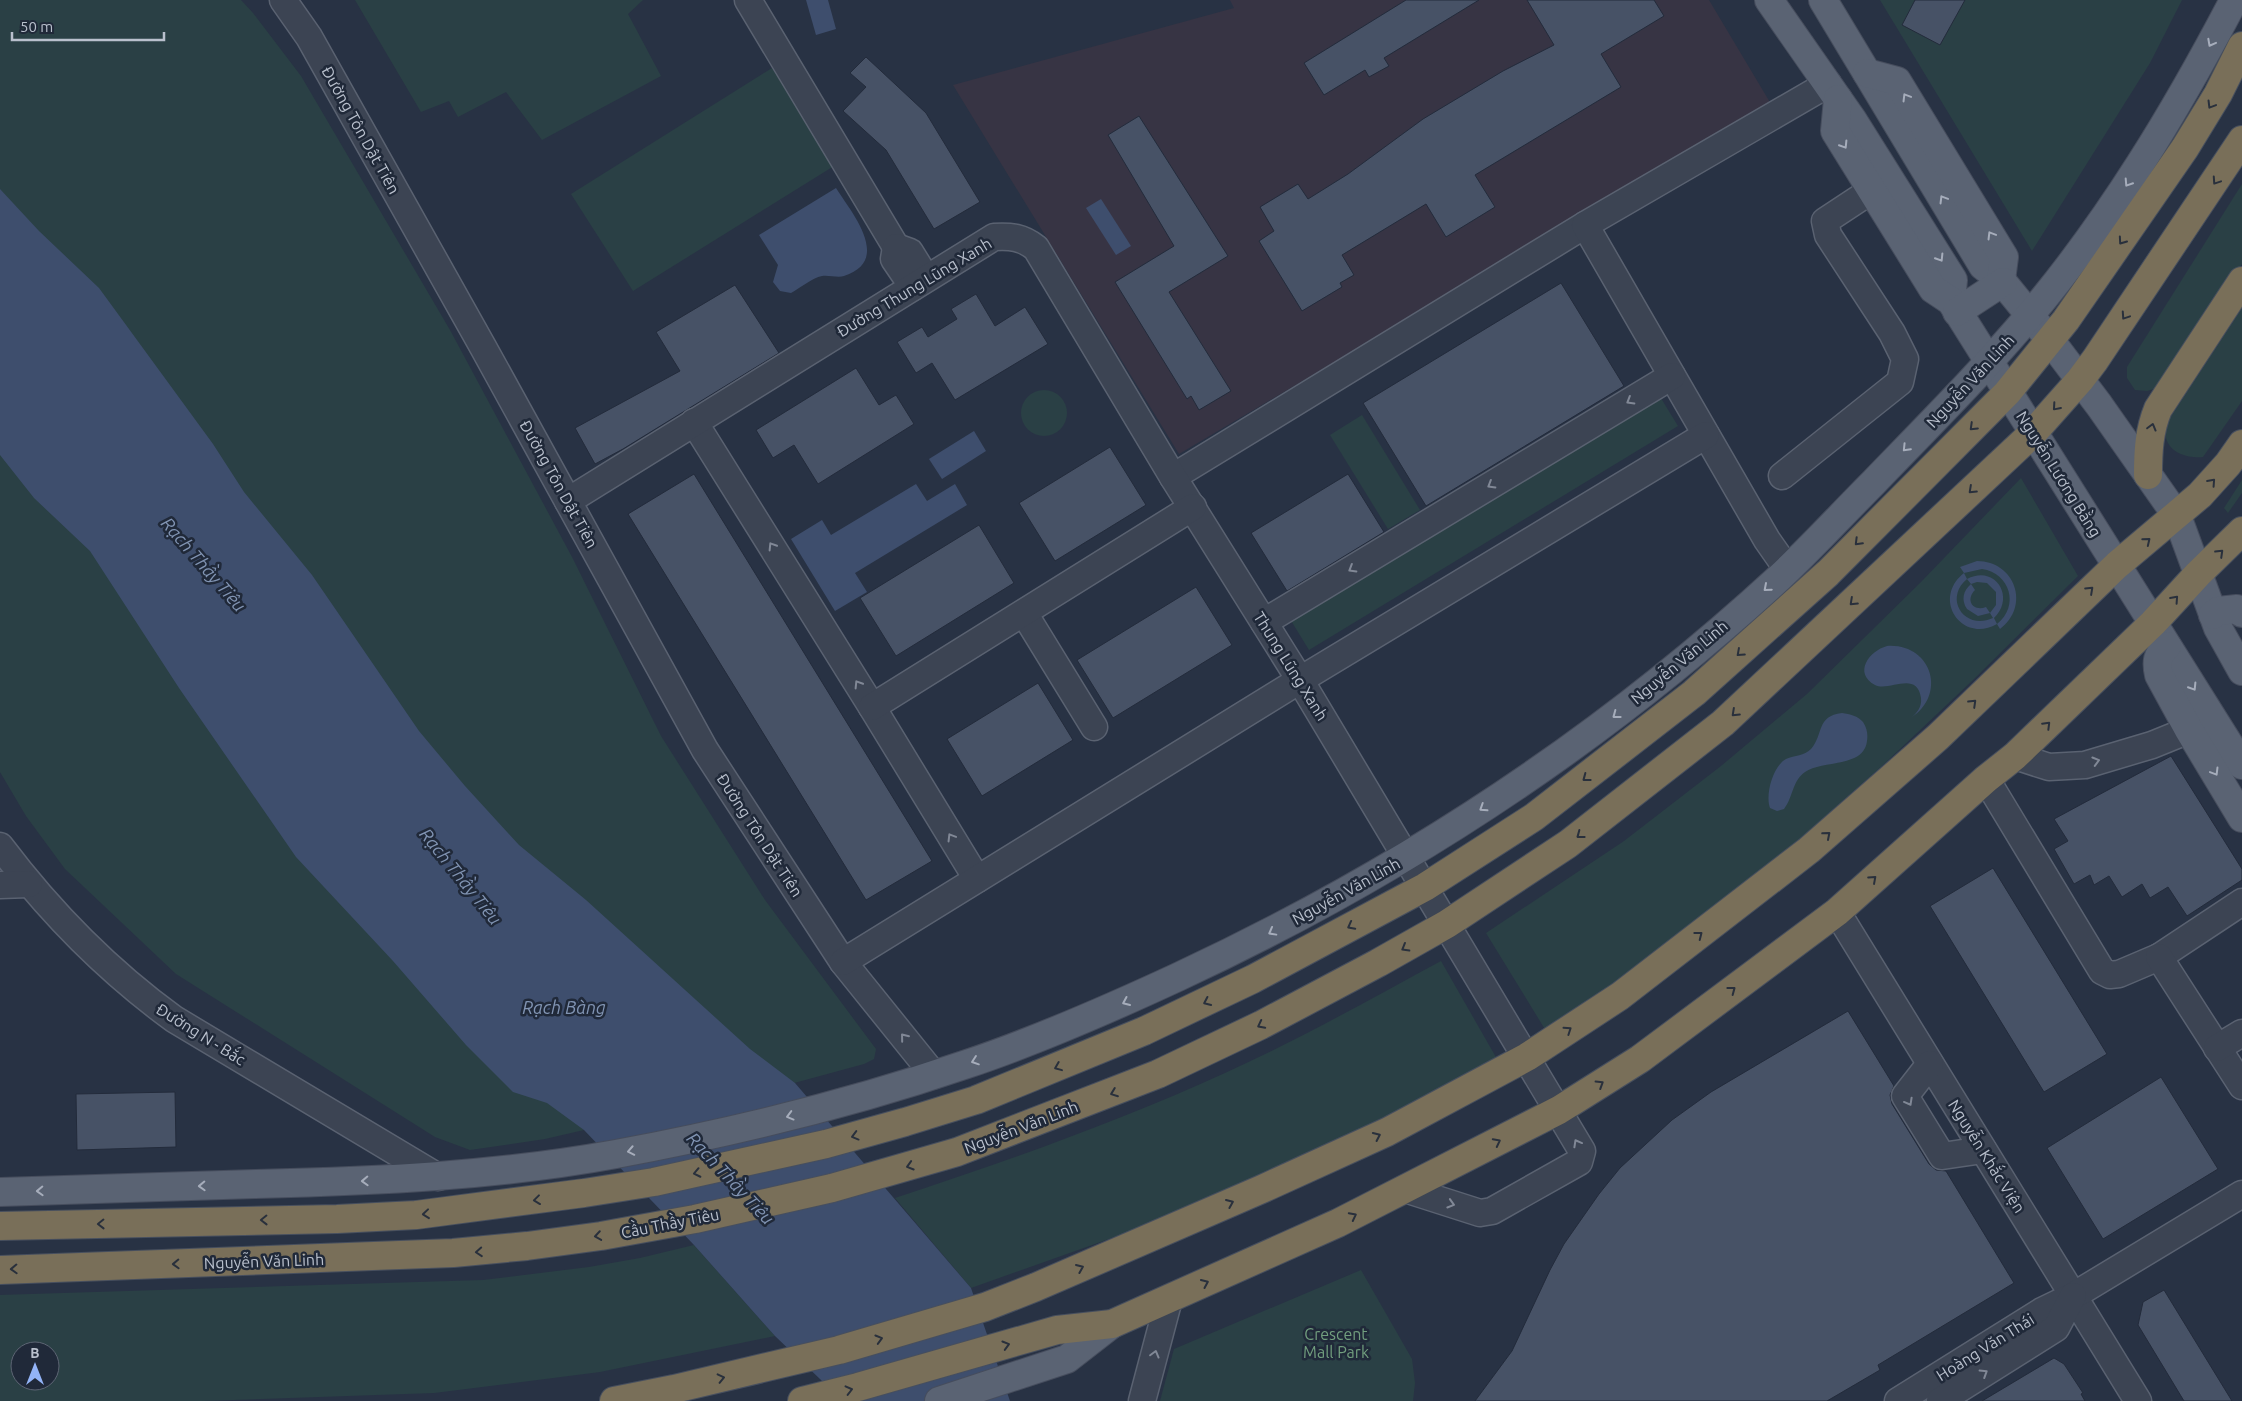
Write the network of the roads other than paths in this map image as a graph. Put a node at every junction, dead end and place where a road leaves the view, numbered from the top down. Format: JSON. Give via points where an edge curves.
{"nodes":[{"id":1,"x":283,"y":0,"type":"edge"},
{"id":2,"x":748,"y":0,"type":"edge"},
{"id":3,"x":1768,"y":0,"type":"edge"},
{"id":4,"x":1823,"y":0,"type":"edge"},
{"id":5,"x":2234,"y":0,"type":"edge"},
{"id":6,"x":1842,"y":33,"type":"junction"},
{"id":7,"x":2242,"y":46,"type":"edge"},
{"id":8,"x":1820,"y":73,"type":"junction"},
{"id":9,"x":2242,"y":140,"type":"edge"},
{"id":10,"x":1872,"y":190,"type":"junction"},
{"id":11,"x":1584,"y":225,"type":"junction"},
{"id":12,"x":2002,"y":281,"type":"junction"},
{"id":13,"x":2242,"y":281,"type":"edge"},
{"id":14,"x":920,"y":282,"type":"junction"},
{"id":15,"x":1954,"y":307,"type":"junction"},
{"id":16,"x":2030,"y":316,"type":"junction"},
{"id":17,"x":2050,"y":340,"type":"junction"},
{"id":18,"x":1988,"y":362,"type":"junction"},
{"id":19,"x":1672,"y":376,"type":"junction"},
{"id":20,"x":2080,"y":380,"type":"junction"},
{"id":21,"x":2008,"y":393,"type":"junction"},
{"id":22,"x":694,"y":422,"type":"junction"},
{"id":23,"x":2033,"y":433,"type":"junction"},
{"id":24,"x":1706,"y":435,"type":"junction"},
{"id":25,"x":2242,"y":444,"type":"edge"},
{"id":26,"x":2148,"y":475,"type":"junction"},
{"id":27,"x":1782,"y":476,"type":"dead end"},
{"id":28,"x":1173,"y":477,"type":"junction"},
{"id":29,"x":568,"y":501,"type":"junction"},
{"id":30,"x":1193,"y":508,"type":"junction"},
{"id":31,"x":2177,"y":516,"type":"junction"},
{"id":32,"x":2242,"y":531,"type":"edge"},
{"id":33,"x":2117,"y":565,"type":"junction"},
{"id":34,"x":1788,"y":570,"type":"junction"},
{"id":35,"x":2198,"y":574,"type":"junction"},
{"id":36,"x":1806,"y":593,"type":"junction"},
{"id":37,"x":1024,"y":614,"type":"junction"},
{"id":38,"x":2213,"y":614,"type":"junction"},
{"id":39,"x":2242,"y":614,"type":"edge"},
{"id":40,"x":1264,"y":622,"type":"junction"},
{"id":41,"x":2160,"y":634,"type":"junction"},
{"id":42,"x":2242,"y":671,"type":"edge"},
{"id":43,"x":1300,"y":680,"type":"junction"},
{"id":44,"x":872,"y":707,"type":"junction"},
{"id":45,"x":2200,"y":723,"type":"junction"},
{"id":46,"x":1094,"y":727,"type":"dead end"},
{"id":47,"x":2015,"y":756,"type":"junction"},
{"id":48,"x":2242,"y":765,"type":"edge"},
{"id":49,"x":1986,"y":779,"type":"junction"},
{"id":50,"x":2242,"y":818,"type":"edge"},
{"id":51,"x":0,"y":846,"type":"edge"},
{"id":52,"x":1407,"y":857,"type":"junction"},
{"id":53,"x":977,"y":879,"type":"junction"},
{"id":54,"x":0,"y":884,"type":"edge"},
{"id":55,"x":29,"y":884,"type":"junction"},
{"id":56,"x":1425,"y":887,"type":"junction"},
{"id":57,"x":2242,"y":902,"type":"edge"},
{"id":58,"x":1836,"y":912,"type":"junction"},
{"id":59,"x":1447,"y":924,"type":"junction"},
{"id":60,"x":2159,"y":957,"type":"junction"},
{"id":61,"x":843,"y":962,"type":"junction"},
{"id":62,"x":2242,"y":1033,"type":"edge"},
{"id":63,"x":2217,"y":1048,"type":"junction"},
{"id":64,"x":1527,"y":1057,"type":"junction"},
{"id":65,"x":1930,"y":1064,"type":"junction"},
{"id":66,"x":928,"y":1077,"type":"junction"},
{"id":67,"x":2242,"y":1086,"type":"edge"},
{"id":68,"x":1559,"y":1110,"type":"junction"},
{"id":69,"x":1983,"y":1150,"type":"junction"},
{"id":70,"x":957,"y":1152,"type":"joint"},
{"id":71,"x":438,"y":1177,"type":"junction"},
{"id":72,"x":1405,"y":1189,"type":"junction"},
{"id":73,"x":0,"y":1192,"type":"edge"},
{"id":74,"x":2242,"y":1194,"type":"edge"},
{"id":75,"x":0,"y":1226,"type":"edge"},
{"id":76,"x":527,"y":1246,"type":"joint"},
{"id":77,"x":0,"y":1270,"type":"edge"},
{"id":78,"x":2073,"y":1296,"type":"junction"},
{"id":79,"x":1169,"y":1299,"type":"junction"},
{"id":80,"x":1112,"y":1324,"type":"junction"},
{"id":81,"x":1940,"y":1395,"type":"edge"},
{"id":82,"x":614,"y":1401,"type":"edge"},
{"id":83,"x":802,"y":1401,"type":"edge"},
{"id":84,"x":939,"y":1401,"type":"edge"},
{"id":85,"x":1142,"y":1401,"type":"edge"},
{"id":86,"x":1898,"y":1401,"type":"edge"},
{"id":87,"x":2138,"y":1401,"type":"edge"}],
"edges":[{"from":1,"to":29,"type":"street","name":"Đường Tôn Dật Tiên","via":[[309,37]]},
{"from":2,"to":14,"type":"street","via":[[896,247],[910,252]]},
{"from":3,"to":8,"type":"main road"},
{"from":4,"to":6,"type":"main road"},
{"from":5,"to":16,"type":"main road","name":"Nguyễn Văn Linh","one_way":true,"via":[[2197,70],[2126,186]]},
{"from":6,"to":8,"type":"main road"},
{"from":12,"to":6,"type":"main road","one_way":true,"via":[[2004,257],[1897,81],[1867,73]]},
{"from":7,"to":17,"type":"highway","name":"Nguyễn Văn Linh","one_way":true,"via":[[2218,94],[2167,177]]},
{"from":8,"to":10,"type":"main road","name":"Nguyễn Lương Bằng","one_way":true,"via":[[1834,131]]},
{"from":8,"to":11,"type":"street"},
{"from":8,"to":15,"type":"main road","one_way":true,"via":[[1953,280]]},
{"from":9,"to":20,"type":"highway","name":"Nguyễn Văn Linh","one_way":true},
{"from":10,"to":15,"type":"main road","name":"Nguyễn Lương Bằng","via":[[1933,289]]},
{"from":10,"to":27,"type":"street","via":[[1825,221],[1828,235],[1892,333],[1905,359],[1900,382]]},
{"from":11,"to":19,"type":"street"},
{"from":11,"to":28,"type":"street"},
{"from":12,"to":15,"type":"main road"},
{"from":12,"to":16,"type":"main road"},
{"from":26,"to":13,"type":"highway","one_way":true,"via":[[2149,441],[2158,409]]},
{"from":14,"to":22,"type":"street","name":"Đường Thung Lũng Xanh"},
{"from":14,"to":28,"type":"street","name":"Đường Thung Lũng Xanh","via":[[994,237],[1025,239],[1036,248]]},
{"from":15,"to":18,"type":"main road","name":"Nguyễn Lương Bằng"},
{"from":16,"to":17,"type":"main road"},
{"from":16,"to":18,"type":"main road","name":"Nguyễn Văn Linh"},
{"from":17,"to":20,"type":"main road"},
{"from":17,"to":21,"type":"highway","name":"Nguyễn Văn Linh"},
{"from":18,"to":21,"type":"main road","name":"Nguyễn Lương Bằng"},
{"from":18,"to":34,"type":"main road","name":"Nguyễn Văn Linh","one_way":true},
{"from":19,"to":24,"type":"street"},
{"from":19,"to":40,"type":"street","one_way":true},
{"from":20,"to":23,"type":"highway","name":"Nguyễn Văn Linh","one_way":true},
{"from":20,"to":26,"type":"main road"},
{"from":21,"to":23,"type":"main road","name":"Nguyễn Lương Bằng"},
{"from":21,"to":36,"type":"highway","name":"Nguyễn Văn Linh","one_way":true},
{"from":22,"to":29,"type":"street","name":"Đường Thung Lũng Xanh"},
{"from":44,"to":22,"type":"street","one_way":true},
{"from":23,"to":33,"type":"main road","name":"Nguyễn Lương Bằng"},
{"from":23,"to":59,"type":"highway","name":"Nguyễn Văn Linh","one_way":true,"via":[[1723,723],[1568,844]]},
{"from":24,"to":34,"type":"street"},
{"from":24,"to":43,"type":"street"},
{"from":31,"to":25,"type":"highway","one_way":true,"via":[[2213,482]]},
{"from":26,"to":31,"type":"main road"},
{"from":28,"to":30,"type":"street","name":"Thung Lũng Xanh"},
{"from":29,"to":61,"type":"street","name":"Đường Tôn Dật Tiên","via":[[705,750]]},
{"from":30,"to":37,"type":"street"},
{"from":30,"to":40,"type":"street","name":"Thung Lũng Xanh"},
{"from":33,"to":31,"type":"highway","one_way":true},
{"from":31,"to":35,"type":"main road"},
{"from":35,"to":32,"type":"highway","one_way":true},
{"from":33,"to":41,"type":"main road","name":"Nguyễn Lương Bằng"},
{"from":64,"to":33,"type":"highway","one_way":true,"via":[[1620,996],[1809,850],[1938,737]]},
{"from":34,"to":36,"type":"main road"},
{"from":34,"to":52,"type":"main road","name":"Nguyễn Văn Linh","one_way":true,"via":[[1659,680],[1586,737]]},
{"from":35,"to":38,"type":"main road"},
{"from":41,"to":35,"type":"highway","one_way":true},
{"from":36,"to":56,"type":"highway","name":"Nguyễn Văn Linh","one_way":true,"via":[[1694,694],[1616,755],[1534,817]]},
{"from":37,"to":44,"type":"street"},
{"from":37,"to":46,"type":"street"},
{"from":38,"to":39,"type":"main road","via":[[2237,609]]},
{"from":38,"to":42,"type":"main road"},
{"from":40,"to":43,"type":"street","name":"Thung Lũng Xanh"},
{"from":41,"to":45,"type":"main road","one_way":true,"via":[[2159,675]]},
{"from":47,"to":41,"type":"highway","one_way":true},
{"from":43,"to":52,"type":"street","name":"Thung Lũng Xanh"},
{"from":43,"to":53,"type":"street"},
{"from":53,"to":44,"type":"street","one_way":true},
{"from":47,"to":45,"type":"street","one_way":true,"via":[[2049,767],[2084,765],[2152,745]]},
{"from":45,"to":48,"type":"main road"},
{"from":45,"to":50,"type":"main road","one_way":true},
{"from":47,"to":49,"type":"highway"},
{"from":58,"to":49,"type":"highway","one_way":true},
{"from":49,"to":60,"type":"street","via":[[2102,971],[2110,975],[2119,974]]},
{"from":51,"to":55,"type":"street","name":"Đường N - Bắc"},
{"from":52,"to":56,"type":"street","name":"Thung Lũng Xanh"},
{"from":52,"to":66,"type":"main road","name":"Nguyễn Văn Linh","one_way":true,"via":[[1266,935],[1138,996],[1050,1034]]},
{"from":53,"to":61,"type":"street"},
{"from":54,"to":55,"type":"street"},
{"from":55,"to":71,"type":"street","name":"Đường N - Bắc","via":[[136,992],[174,1019]]},
{"from":56,"to":59,"type":"street","name":"Thung Lũng Xanh"},
{"from":56,"to":75,"type":"highway","name":"Nguyễn Văn Linh","one_way":true,"via":[[1183,1014],[1020,1083],[826,1144],[618,1188],[458,1211],[365,1218]]},
{"from":57,"to":60,"type":"street"},
{"from":58,"to":65,"type":"street","name":"Nguyễn Khắc Viện"},
{"from":68,"to":58,"type":"highway","one_way":true,"via":[[1640,1059]]},
{"from":59,"to":64,"type":"street","name":"Thung Lũng Xanh"},
{"from":59,"to":70,"type":"highway","name":"Nguyễn Văn Linh","one_way":true,"via":[[1198,1056],[1116,1092]]},
{"from":60,"to":63,"type":"street"},
{"from":66,"to":61,"type":"street","name":"Đường Tôn Dật Tiên","one_way":true},
{"from":62,"to":63,"type":"street"},
{"from":63,"to":67,"type":"street"},
{"from":64,"to":68,"type":"street","name":"Thung Lũng Xanh"},
{"from":82,"to":64,"type":"highway","one_way":true,"via":[[866,1342],[948,1319],[1036,1287],[1387,1132]]},
{"from":65,"to":69,"type":"street","name":"Nguyễn Khắc Viện"},
{"from":65,"to":69,"type":"street","one_way":true,"via":[[1905,1096],[1932,1141],[1942,1156]]},
{"from":66,"to":71,"type":"main road","one_way":true,"via":[[708,1136],[608,1155]]},
{"from":72,"to":68,"type":"highway","one_way":true},
{"from":72,"to":68,"type":"street","name":"Thung Lũng Xanh","one_way":true,"via":[[1480,1213],[1492,1211],[1578,1162],[1582,1151]]},
{"from":69,"to":78,"type":"street","name":"Nguyễn Khắc Viện"},
{"from":70,"to":76,"type":"highway","name":"Cầu Thầy Tiêu","one_way":true,"via":[[771,1203],[610,1234]]},
{"from":71,"to":73,"type":"main road","one_way":true},
{"from":79,"to":72,"type":"highway","one_way":true,"via":[[1296,1243]]},
{"from":74,"to":78,"type":"street"},
{"from":76,"to":77,"type":"highway","name":"Nguyễn Văn Linh","one_way":true,"via":[[453,1254]]},
{"from":78,"to":81,"type":"street","name":"Hoàng Văn Thái","via":[[2056,1328]]},
{"from":78,"to":87,"type":"street","name":"Nguyễn Khắc Viện"},
{"from":79,"to":80,"type":"highway"},
{"from":85,"to":79,"type":"street","one_way":true},
{"from":83,"to":80,"type":"highway","one_way":true,"via":[[1057,1330]]},
{"from":80,"to":84,"type":"main road","via":[[1068,1359]]},
{"from":81,"to":86,"type":"street","name":"Hoàng Văn Thái"}]}
